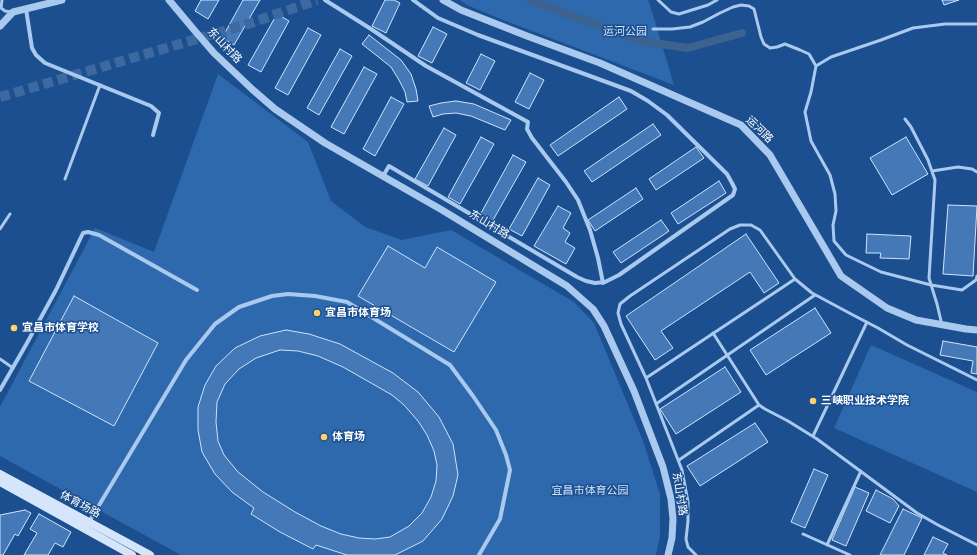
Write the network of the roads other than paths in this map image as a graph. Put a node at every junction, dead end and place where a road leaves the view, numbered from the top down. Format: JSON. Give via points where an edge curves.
{"nodes":[{"id":1,"x":2,"y":0,"type":"edge"},
{"id":2,"x":62,"y":0,"type":"edge"},
{"id":3,"x":169,"y":0,"type":"edge"},
{"id":4,"x":325,"y":0,"type":"edge"},
{"id":5,"x":413,"y":0,"type":"edge"},
{"id":6,"x":443,"y":0,"type":"edge"},
{"id":7,"x":658,"y":0,"type":"edge"},
{"id":8,"x":717,"y":0,"type":"edge"},
{"id":9,"x":26,"y":9,"type":"junction"},
{"id":10,"x":13,"y":12,"type":"junction"},
{"id":11,"x":977,"y":24,"type":"edge"},
{"id":12,"x":0,"y":26,"type":"edge"},
{"id":13,"x":653,"y":29,"type":"dead end"},
{"id":14,"x":816,"y":66,"type":"junction"},
{"id":15,"x":100,"y":85,"type":"junction"},
{"id":16,"x":905,"y":119,"type":"dead end"},
{"id":17,"x":153,"y":135,"type":"dead end"},
{"id":18,"x":932,"y":171,"type":"junction"},
{"id":19,"x":977,"y":172,"type":"edge"},
{"id":20,"x":383,"y":176,"type":"junction"},
{"id":21,"x":65,"y":179,"type":"dead end"},
{"id":22,"x":10,"y":214,"type":"dead end"},
{"id":23,"x":0,"y":229,"type":"edge"},
{"id":24,"x":977,"y":276,"type":"edge"},
{"id":25,"x":795,"y":279,"type":"junction"},
{"id":26,"x":603,"y":283,"type":"junction"},
{"id":27,"x":931,"y":285,"type":"junction"},
{"id":28,"x":197,"y":290,"type":"dead end"},
{"id":29,"x":816,"y":295,"type":"junction"},
{"id":30,"x":867,"y":322,"type":"junction"},
{"id":31,"x":942,"y":325,"type":"junction"},
{"id":32,"x":977,"y":330,"type":"edge"},
{"id":33,"x":713,"y":333,"type":"junction"},
{"id":34,"x":727,"y":355,"type":"junction"},
{"id":35,"x":0,"y":359,"type":"edge"},
{"id":36,"x":13,"y":368,"type":"junction"},
{"id":37,"x":646,"y":378,"type":"junction"},
{"id":38,"x":977,"y":380,"type":"edge"},
{"id":39,"x":0,"y":390,"type":"edge"},
{"id":40,"x":656,"y":404,"type":"junction"},
{"id":41,"x":760,"y":405,"type":"junction"},
{"id":42,"x":813,"y":436,"type":"junction"},
{"id":43,"x":679,"y":460,"type":"junction"},
{"id":44,"x":861,"y":471,"type":"junction"},
{"id":45,"x":0,"y":474,"type":"edge"},
{"id":46,"x":0,"y":482,"type":"edge"},
{"id":47,"x":89,"y":522,"type":"junction"},
{"id":48,"x":803,"y":534,"type":"dead end"},
{"id":49,"x":827,"y":545,"type":"junction"},
{"id":50,"x":977,"y":545,"type":"edge"},
{"id":51,"x":132,"y":555,"type":"edge"},
{"id":52,"x":150,"y":555,"type":"edge"},
{"id":53,"x":479,"y":555,"type":"edge"},
{"id":54,"x":668,"y":555,"type":"edge"},
{"id":55,"x":696,"y":555,"type":"edge"},
{"id":56,"x":850,"y":555,"type":"edge"}],
"edges":[{"from":1,"to":10,"type":"lane","via":[[2,8]]},
{"from":2,"to":9,"type":"street"},
{"from":3,"to":20,"type":"street","name":"东山村路","via":[[214,53],[275,109]]},
{"from":4,"to":26,"type":"street","via":[[426,66],[528,122],[527,129],[532,138],[578,200],[590,230]]},
{"from":5,"to":26,"type":"street","via":[[438,18],[478,35],[631,91],[667,116],[727,174],[735,189],[733,195],[619,275]]},
{"from":6,"to":31,"type":"street","name":"运河路","via":[[468,13],[600,62],[741,125],[770,155],[841,276],[887,308],[916,320]]},
{"from":7,"to":8,"type":"lane","via":[[671,12],[679,14]]},
{"from":9,"to":10,"type":"street"},
{"from":9,"to":15,"type":"street","via":[[32,48],[36,55],[46,63]]},
{"from":10,"to":12,"type":"street"},
{"from":11,"to":14,"type":"lane","via":[[913,28],[831,56]]},
{"from":13,"to":14,"type":"lane","via":[[690,26],[733,7],[749,6],[754,10],[764,44],[770,48],[785,44],[800,50],[809,54]]},
{"from":14,"to":27,"type":"lane","via":[[805,112],[811,140],[830,175],[835,194],[836,211],[832,225],[834,242],[846,255],[881,272]]},
{"from":15,"to":17,"type":"street","via":[[151,106],[159,113]]},
{"from":15,"to":21,"type":"lane"},
{"from":16,"to":18,"type":"lane"},
{"from":18,"to":19,"type":"lane","via":[[958,167]]},
{"from":18,"to":27,"type":"lane","via":[[935,180],[929,278]]},
{"from":20,"to":26,"type":"street","via":[[389,166],[577,277]]},
{"from":20,"to":54,"type":"street","name":"东山村路","via":[[567,286],[593,309],[604,326],[634,391],[663,467],[673,519]]},
{"from":22,"to":23,"type":"lane"},
{"from":24,"to":27,"type":"lane","via":[[976,280],[962,290]]},
{"from":25,"to":29,"type":"lane"},
{"from":25,"to":33,"type":"lane"},
{"from":25,"to":37,"type":"lane","via":[[760,230],[740,224],[730,229],[620,304],[618,313],[621,324]]},
{"from":27,"to":31,"type":"lane"},
{"from":28,"to":36,"type":"street","via":[[99,235],[83,233],[56,290]]},
{"from":29,"to":30,"type":"lane"},
{"from":29,"to":34,"type":"lane"},
{"from":30,"to":38,"type":"lane"},
{"from":30,"to":42,"type":"lane"},
{"from":31,"to":32,"type":"street","name":"运河路"},
{"from":33,"to":34,"type":"lane"},
{"from":33,"to":37,"type":"lane"},
{"from":34,"to":40,"type":"lane"},
{"from":34,"to":41,"type":"lane"},
{"from":35,"to":36,"type":"lane"},
{"from":36,"to":39,"type":"street"},
{"from":37,"to":40,"type":"lane"},
{"from":40,"to":43,"type":"lane"},
{"from":41,"to":42,"type":"lane"},
{"from":41,"to":43,"type":"lane"},
{"from":42,"to":44,"type":"lane"},
{"from":43,"to":55,"type":"lane","via":[[688,502],[686,538],[688,547]]},
{"from":44,"to":49,"type":"lane"},
{"from":44,"to":50,"type":"lane","via":[[917,513]]},
{"from":45,"to":47,"type":"main road","name":"体育场路"},
{"from":46,"to":51,"type":"main road","name":"体育场路"},
{"from":47,"to":52,"type":"main road","name":"体育场路"},
{"from":47,"to":53,"type":"street","via":[[186,360],[215,324],[239,307],[272,296],[315,296],[347,302],[450,365],[496,430],[510,470],[500,519]]},
{"from":48,"to":49,"type":"lane"},
{"from":49,"to":56,"type":"lane"}]}
